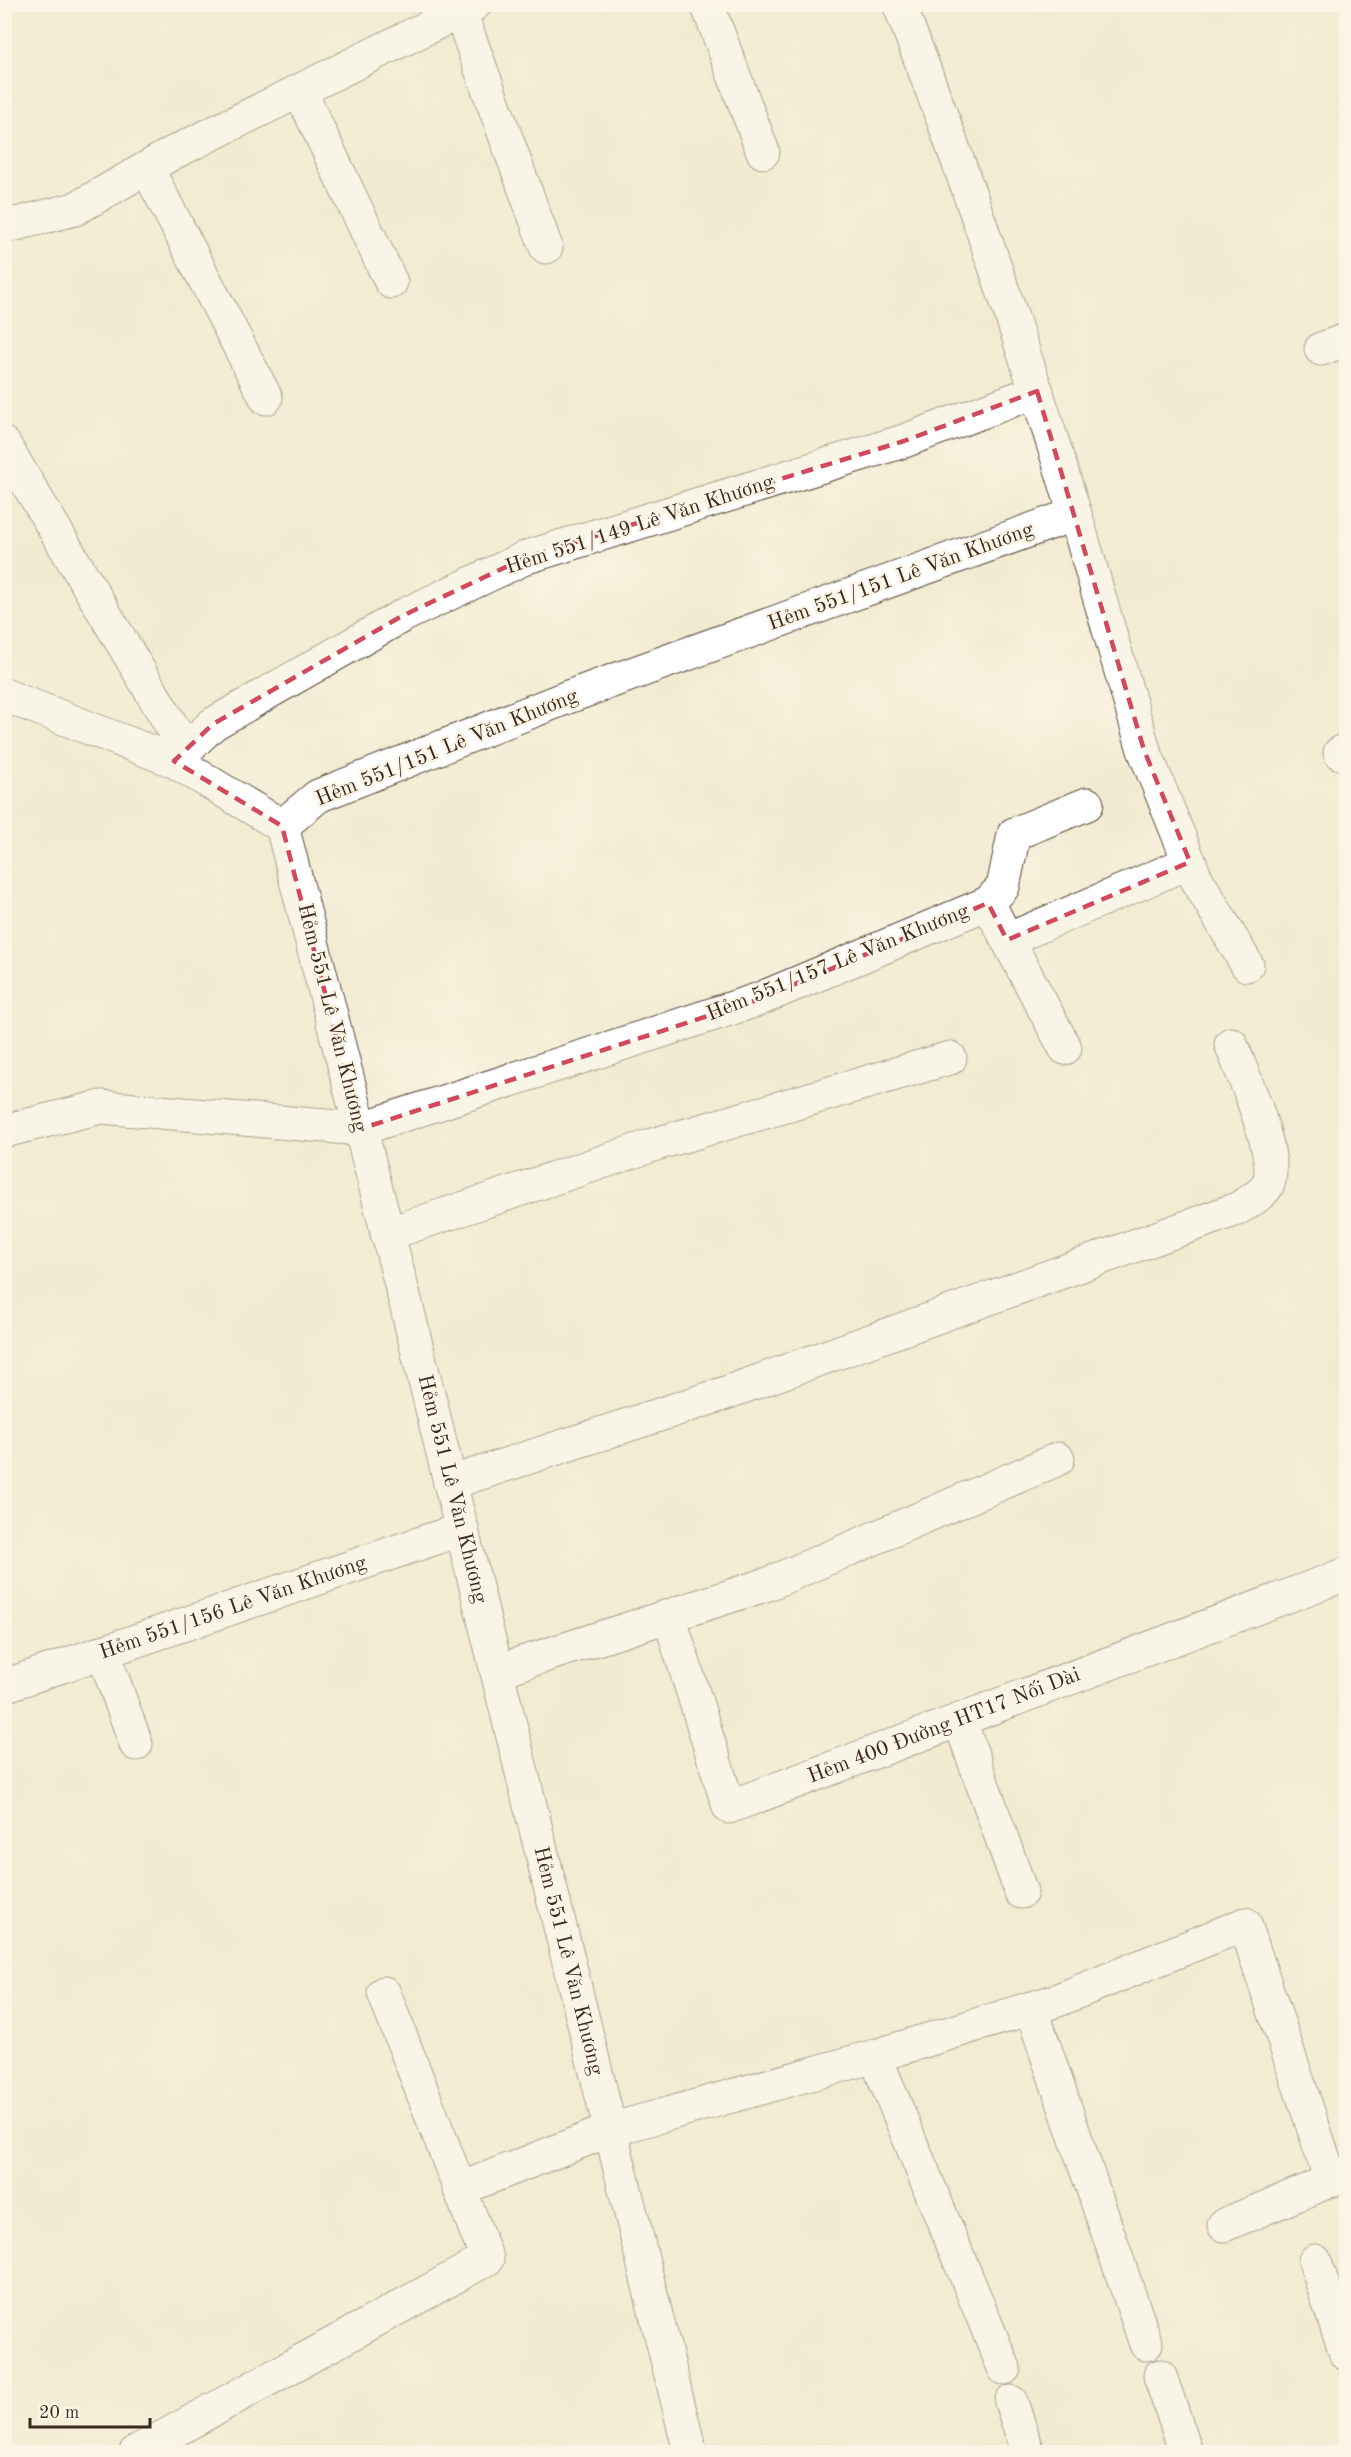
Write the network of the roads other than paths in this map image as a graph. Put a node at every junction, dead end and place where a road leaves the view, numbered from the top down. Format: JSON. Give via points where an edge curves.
{"nodes":[{"id":1,"x":707,"y":4,"type":"edge"},
{"id":2,"x":899,"y":4,"type":"edge"},
{"id":3,"x":467,"y":8,"type":"edge"},
{"id":4,"x":300,"y":91,"type":"junction"},
{"id":5,"x":763,"y":152,"type":"dead end"},
{"id":6,"x":147,"y":168,"type":"junction"},
{"id":7,"x":4,"y":227,"type":"edge"},
{"id":8,"x":546,"y":247,"type":"dead end"},
{"id":9,"x":390,"y":282,"type":"dead end"},
{"id":10,"x":1037,"y":391,"type":"junction"},
{"id":11,"x":266,"y":398,"type":"dead end"},
{"id":12,"x":4,"y":444,"type":"edge"},
{"id":13,"x":1075,"y":514,"type":"junction"},
{"id":14,"x":4,"y":695,"type":"edge"},
{"id":15,"x":180,"y":755,"type":"junction"},
{"id":16,"x":1087,"y":804,"type":"dead end"},
{"id":17,"x":282,"y":826,"type":"junction"},
{"id":18,"x":1190,"y":862,"type":"junction"},
{"id":19,"x":988,"y":903,"type":"junction"},
{"id":20,"x":1007,"y":940,"type":"junction"},
{"id":21,"x":1247,"y":965,"type":"dead end"},
{"id":22,"x":1232,"y":1044,"type":"dead end"},
{"id":23,"x":1065,"y":1048,"type":"dead end"},
{"id":24,"x":950,"y":1058,"type":"dead end"},
{"id":25,"x":360,"y":1129,"type":"junction"},
{"id":26,"x":4,"y":1131,"type":"edge"},
{"id":27,"x":387,"y":1234,"type":"junction"},
{"id":28,"x":1058,"y":1459,"type":"dead end"},
{"id":29,"x":450,"y":1483,"type":"junction"},
{"id":30,"x":462,"y":1529,"type":"junction"},
{"id":31,"x":1347,"y":1574,"type":"edge"},
{"id":32,"x":669,"y":1616,"type":"junction"},
{"id":33,"x":103,"y":1652,"type":"junction"},
{"id":34,"x":497,"y":1671,"type":"junction"},
{"id":35,"x":4,"y":1686,"type":"edge"},
{"id":36,"x":960,"y":1721,"type":"junction"},
{"id":37,"x":135,"y":1744,"type":"dead end"},
{"id":38,"x":1021,"y":1892,"type":"dead end"},
{"id":39,"x":384,"y":1993,"type":"dead end"},
{"id":40,"x":1031,"y":2008,"type":"junction"},
{"id":41,"x":875,"y":2056,"type":"junction"},
{"id":42,"x":610,"y":2130,"type":"junction"},
{"id":43,"x":1339,"y":2177,"type":"edge"},
{"id":44,"x":460,"y":2189,"type":"junction"},
{"id":45,"x":1224,"y":2225,"type":"dead end"},
{"id":46,"x":1315,"y":2261,"type":"dead end"},
{"id":47,"x":1146,"y":2344,"type":"dead end"},
{"id":48,"x":1347,"y":2354,"type":"edge"},
{"id":49,"x":1004,"y":2368,"type":"dead end"},
{"id":50,"x":1160,"y":2376,"type":"dead end"},
{"id":51,"x":1011,"y":2402,"type":"dead end"},
{"id":52,"x":136,"y":2452,"type":"edge"},
{"id":53,"x":690,"y":2452,"type":"edge"},
{"id":54,"x":1028,"y":2452,"type":"edge"},
{"id":55,"x":1186,"y":2452,"type":"edge"}],
"edges":[{"from":1,"to":5,"type":"street"},
{"from":2,"to":10,"type":"street","via":[[957,152]]},
{"from":3,"to":4,"type":"street"},
{"from":3,"to":8,"type":"street"},
{"from":4,"to":6,"type":"street"},
{"from":4,"to":9,"type":"street"},
{"from":6,"to":7,"type":"street","via":[[75,209]]},
{"from":6,"to":11,"type":"street"},
{"from":10,"to":13,"type":"street"},
{"from":10,"to":15,"type":"street","name":"Hẻm 551/149 Lê Văn Khương","via":[[904,441],[527,556],[402,616],[213,724]]},
{"from":12,"to":15,"type":"street"},
{"from":13,"to":17,"type":"street","name":"Hẻm 551/151 Lê Văn Khương","via":[[568,697],[318,796]]},
{"from":13,"to":18,"type":"street","via":[[1144,750]]},
{"from":14,"to":15,"type":"street"},
{"from":15,"to":17,"type":"street"},
{"from":16,"to":19,"type":"street","via":[[1014,834],[1003,887]]},
{"from":17,"to":25,"type":"street","name":"Hẻm 551 Lê Văn Khương"},
{"from":18,"to":20,"type":"street"},
{"from":18,"to":21,"type":"street"},
{"from":19,"to":20,"type":"street","name":"Hẻm 551/157 Lê Văn Khương"},
{"from":19,"to":25,"type":"street","name":"Hẻm 551/157 Lê Văn Khương","via":[[757,1000]]},
{"from":20,"to":23,"type":"street","name":"Hẻm 551/157 Lê Văn Khương"},
{"from":22,"to":29,"type":"street","via":[[1272,1165],[1267,1185],[1237,1209],[720,1395]]},
{"from":24,"to":27,"type":"street","via":[[656,1144]]},
{"from":25,"to":26,"type":"street","via":[[102,1107]]},
{"from":25,"to":27,"type":"street","name":"Hẻm 551 Lê Văn Khương"},
{"from":27,"to":29,"type":"street","name":"Hẻm 551 Lê Văn Khương"},
{"from":28,"to":32,"type":"street","via":[[768,1584]]},
{"from":29,"to":30,"type":"street","name":"Hẻm 551 Lê Văn Khương"},
{"from":30,"to":33,"type":"street","name":"Hẻm 551/156 Lê Văn Khương"},
{"from":30,"to":34,"type":"street","name":"Hẻm 551 Lê Văn Khương"},
{"from":31,"to":36,"type":"street","name":"Hẻm 400 Đường HT17 Nối Dài"},
{"from":32,"to":34,"type":"street"},
{"from":32,"to":36,"type":"street","name":"Hẻm 400 Đường HT17 Nối Dài","via":[[729,1807]]},
{"from":33,"to":35,"type":"street","name":"Hẻm 551/156 Lê Văn Khương"},
{"from":33,"to":37,"type":"street"},
{"from":34,"to":42,"type":"street","name":"Hẻm 551 Lê Văn Khương"},
{"from":36,"to":38,"type":"street"},
{"from":39,"to":44,"type":"street"},
{"from":40,"to":41,"type":"street"},
{"from":40,"to":43,"type":"street","via":[[1245,1924]]},
{"from":40,"to":47,"type":"street"},
{"from":41,"to":42,"type":"street"},
{"from":41,"to":49,"type":"street"},
{"from":42,"to":44,"type":"street"},
{"from":42,"to":53,"type":"street","name":"Hẻm 551 Lê Văn Khương"},
{"from":43,"to":45,"type":"street"},
{"from":44,"to":52,"type":"street","via":[[487,2259]]},
{"from":46,"to":48,"type":"street"},
{"from":50,"to":55,"type":"street"},
{"from":51,"to":54,"type":"street"}]}
